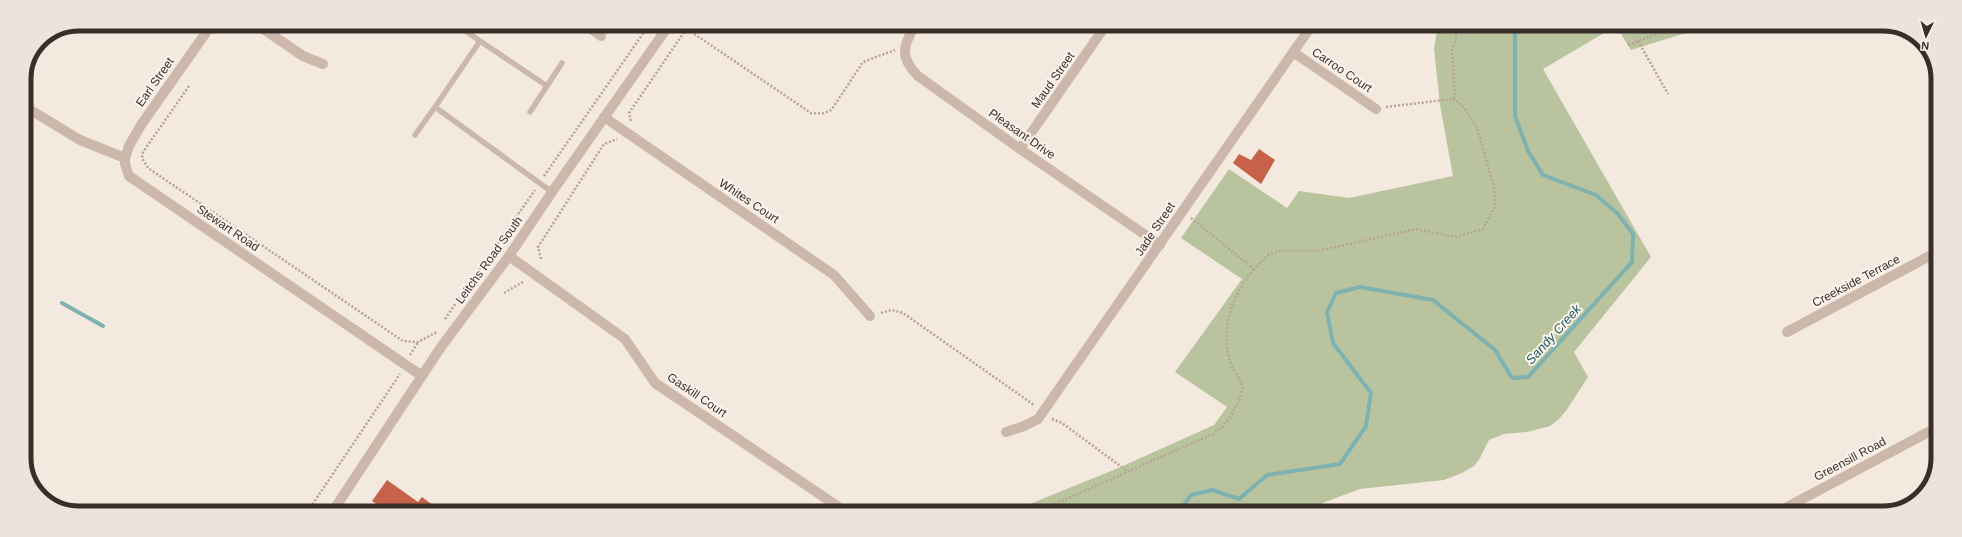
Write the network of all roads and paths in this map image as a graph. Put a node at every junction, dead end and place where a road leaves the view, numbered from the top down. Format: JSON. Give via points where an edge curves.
{"nodes":[{"id":1,"x":207,"y":31,"type":"edge"},
{"id":2,"x":266,"y":31,"type":"edge"},
{"id":3,"x":466,"y":31,"type":"edge"},
{"id":4,"x":595,"y":31,"type":"edge"},
{"id":5,"x":645,"y":31,"type":"edge"},
{"id":6,"x":665,"y":31,"type":"edge"},
{"id":7,"x":685,"y":31,"type":"edge"},
{"id":8,"x":691,"y":31,"type":"edge"},
{"id":9,"x":912,"y":31,"type":"edge"},
{"id":10,"x":1102,"y":31,"type":"edge"},
{"id":11,"x":1308,"y":31,"type":"edge"},
{"id":12,"x":1456,"y":31,"type":"edge"},
{"id":13,"x":1672,"y":31,"type":"edge"},
{"id":14,"x":601,"y":36,"type":"dead end"},
{"id":15,"x":480,"y":41,"type":"junction"},
{"id":16,"x":1638,"y":41,"type":"junction"},
{"id":17,"x":1628,"y":45,"type":"dead end"},
{"id":18,"x":904,"y":47,"type":"junction"},
{"id":19,"x":1293,"y":52,"type":"junction"},
{"id":20,"x":323,"y":64,"type":"dead end"},
{"id":21,"x":562,"y":64,"type":"dead end"},
{"id":22,"x":189,"y":86,"type":"dead end"},
{"id":23,"x":547,"y":86,"type":"junction"},
{"id":24,"x":1668,"y":94,"type":"dead end"},
{"id":25,"x":1453,"y":99,"type":"junction"},
{"id":26,"x":434,"y":107,"type":"junction"},
{"id":27,"x":1376,"y":109,"type":"joint"},
{"id":28,"x":31,"y":110,"type":"edge"},
{"id":29,"x":530,"y":112,"type":"dead end"},
{"id":30,"x":604,"y":118,"type":"junction"},
{"id":31,"x":631,"y":122,"type":"dead end"},
{"id":32,"x":415,"y":135,"type":"dead end"},
{"id":33,"x":622,"y":137,"type":"dead end"},
{"id":34,"x":1020,"y":149,"type":"junction"},
{"id":35,"x":125,"y":158,"type":"junction"},
{"id":36,"x":540,"y":183,"type":"junction"},
{"id":37,"x":552,"y":192,"type":"junction"},
{"id":38,"x":1183,"y":211,"type":"junction"},
{"id":39,"x":1160,"y":245,"type":"junction"},
{"id":40,"x":1931,"y":255,"type":"edge"},
{"id":41,"x":510,"y":256,"type":"junction"},
{"id":42,"x":541,"y":258,"type":"dead end"},
{"id":43,"x":1254,"y":269,"type":"junction"},
{"id":44,"x":523,"y":282,"type":"dead end"},
{"id":45,"x":504,"y":293,"type":"dead end"},
{"id":46,"x":870,"y":316,"type":"joint"},
{"id":47,"x":445,"y":320,"type":"dead end"},
{"id":48,"x":440,"y":326,"type":"dead end"},
{"id":49,"x":1787,"y":332,"type":"dead end"},
{"id":50,"x":418,"y":342,"type":"junction"},
{"id":51,"x":404,"y":364,"type":"junction"},
{"id":52,"x":422,"y":376,"type":"junction"},
{"id":53,"x":1037,"y":408,"type":"dead end"},
{"id":54,"x":1050,"y":418,"type":"dead end"},
{"id":55,"x":1931,"y":431,"type":"edge"},
{"id":56,"x":1006,"y":432,"type":"dead end"},
{"id":57,"x":1127,"y":471,"type":"junction"},
{"id":58,"x":311,"y":506,"type":"edge"},
{"id":59,"x":336,"y":506,"type":"edge"},
{"id":60,"x":837,"y":506,"type":"edge"},
{"id":61,"x":1049,"y":506,"type":"edge"},
{"id":62,"x":1789,"y":506,"type":"edge"}],
"edges":[{"from":1,"to":35,"type":"street","name":"Earl Street","via":[[141,125]]},
{"from":2,"to":20,"type":"street","via":[[303,56]]},
{"from":3,"to":15,"type":"lane"},
{"from":4,"to":14,"type":"street"},
{"from":5,"to":36,"type":"path"},
{"from":6,"to":30,"type":"street","name":"Leitchs Road South"},
{"from":7,"to":31,"type":"path","via":[[630,112]]},
{"from":8,"to":18,"type":"path","via":[[811,113],[819,114],[832,109],[863,62]]},
{"from":9,"to":18,"type":"street"},
{"from":10,"to":34,"type":"street","name":"Maud Street"},
{"from":11,"to":19,"type":"street","name":"Jade Street"},
{"from":12,"to":25,"type":"path","via":[[1452,51],[1455,95]]},
{"from":13,"to":16,"type":"path"},
{"from":15,"to":23,"type":"lane"},
{"from":15,"to":26,"type":"lane"},
{"from":16,"to":17,"type":"path"},
{"from":16,"to":24,"type":"path"},
{"from":18,"to":34,"type":"street","name":"Pleasant Drive","via":[[905,60],[918,76]]},
{"from":19,"to":27,"type":"street","name":"Carroo Court"},
{"from":19,"to":38,"type":"street","name":"Jade Street"},
{"from":21,"to":23,"type":"lane"},
{"from":22,"to":50,"type":"path","via":[[143,152],[144,164],[403,341]]},
{"from":23,"to":29,"type":"lane"},
{"from":25,"to":27,"type":"path"},
{"from":25,"to":43,"type":"path","via":[[1462,106],[1477,128],[1494,186],[1495,206],[1483,229],[1456,237],[1416,229],[1318,252],[1281,251],[1268,255]]},
{"from":26,"to":32,"type":"lane"},
{"from":26,"to":36,"type":"lane"},
{"from":28,"to":35,"type":"street","via":[[80,140]]},
{"from":30,"to":37,"type":"street","name":"Leitchs Road South"},
{"from":30,"to":46,"type":"street","name":"Whites Court","via":[[834,275]]},
{"from":33,"to":42,"type":"path","via":[[604,144],[538,247]]},
{"from":34,"to":39,"type":"street","name":"Pleasant Drive"},
{"from":35,"to":51,"type":"street","name":"Stewart Road","via":[[129,176]]},
{"from":36,"to":37,"type":"lane"},
{"from":36,"to":47,"type":"path"},
{"from":37,"to":41,"type":"street","name":"Leitchs Road South"},
{"from":38,"to":39,"type":"street","name":"Jade Street"},
{"from":38,"to":43,"type":"path"},
{"from":39,"to":56,"type":"street","name":"Jade Street","via":[[1038,419]]},
{"from":40,"to":49,"type":"street","name":"Creekside Terrace"},
{"from":41,"to":52,"type":"street","name":"Leitchs Road South"},
{"from":41,"to":60,"type":"street","name":"Gaskill Court","via":[[624,339],[655,383]]},
{"from":43,"to":57,"type":"path","via":[[1241,285],[1227,324],[1229,359],[1243,388],[1223,428]]},
{"from":44,"to":45,"type":"path"},
{"from":46,"to":53,"type":"path","via":[[891,310],[904,313]]},
{"from":48,"to":50,"type":"path","via":[[436,333]]},
{"from":50,"to":51,"type":"path"},
{"from":51,"to":52,"type":"street","name":"Stewart Road"},
{"from":51,"to":58,"type":"path","via":[[399,376]]},
{"from":52,"to":59,"type":"street","name":"Leitchs Road South"},
{"from":54,"to":57,"type":"path","via":[[1062,422]]},
{"from":55,"to":62,"type":"street","name":"Greensill Road"},
{"from":57,"to":61,"type":"path"}]}
